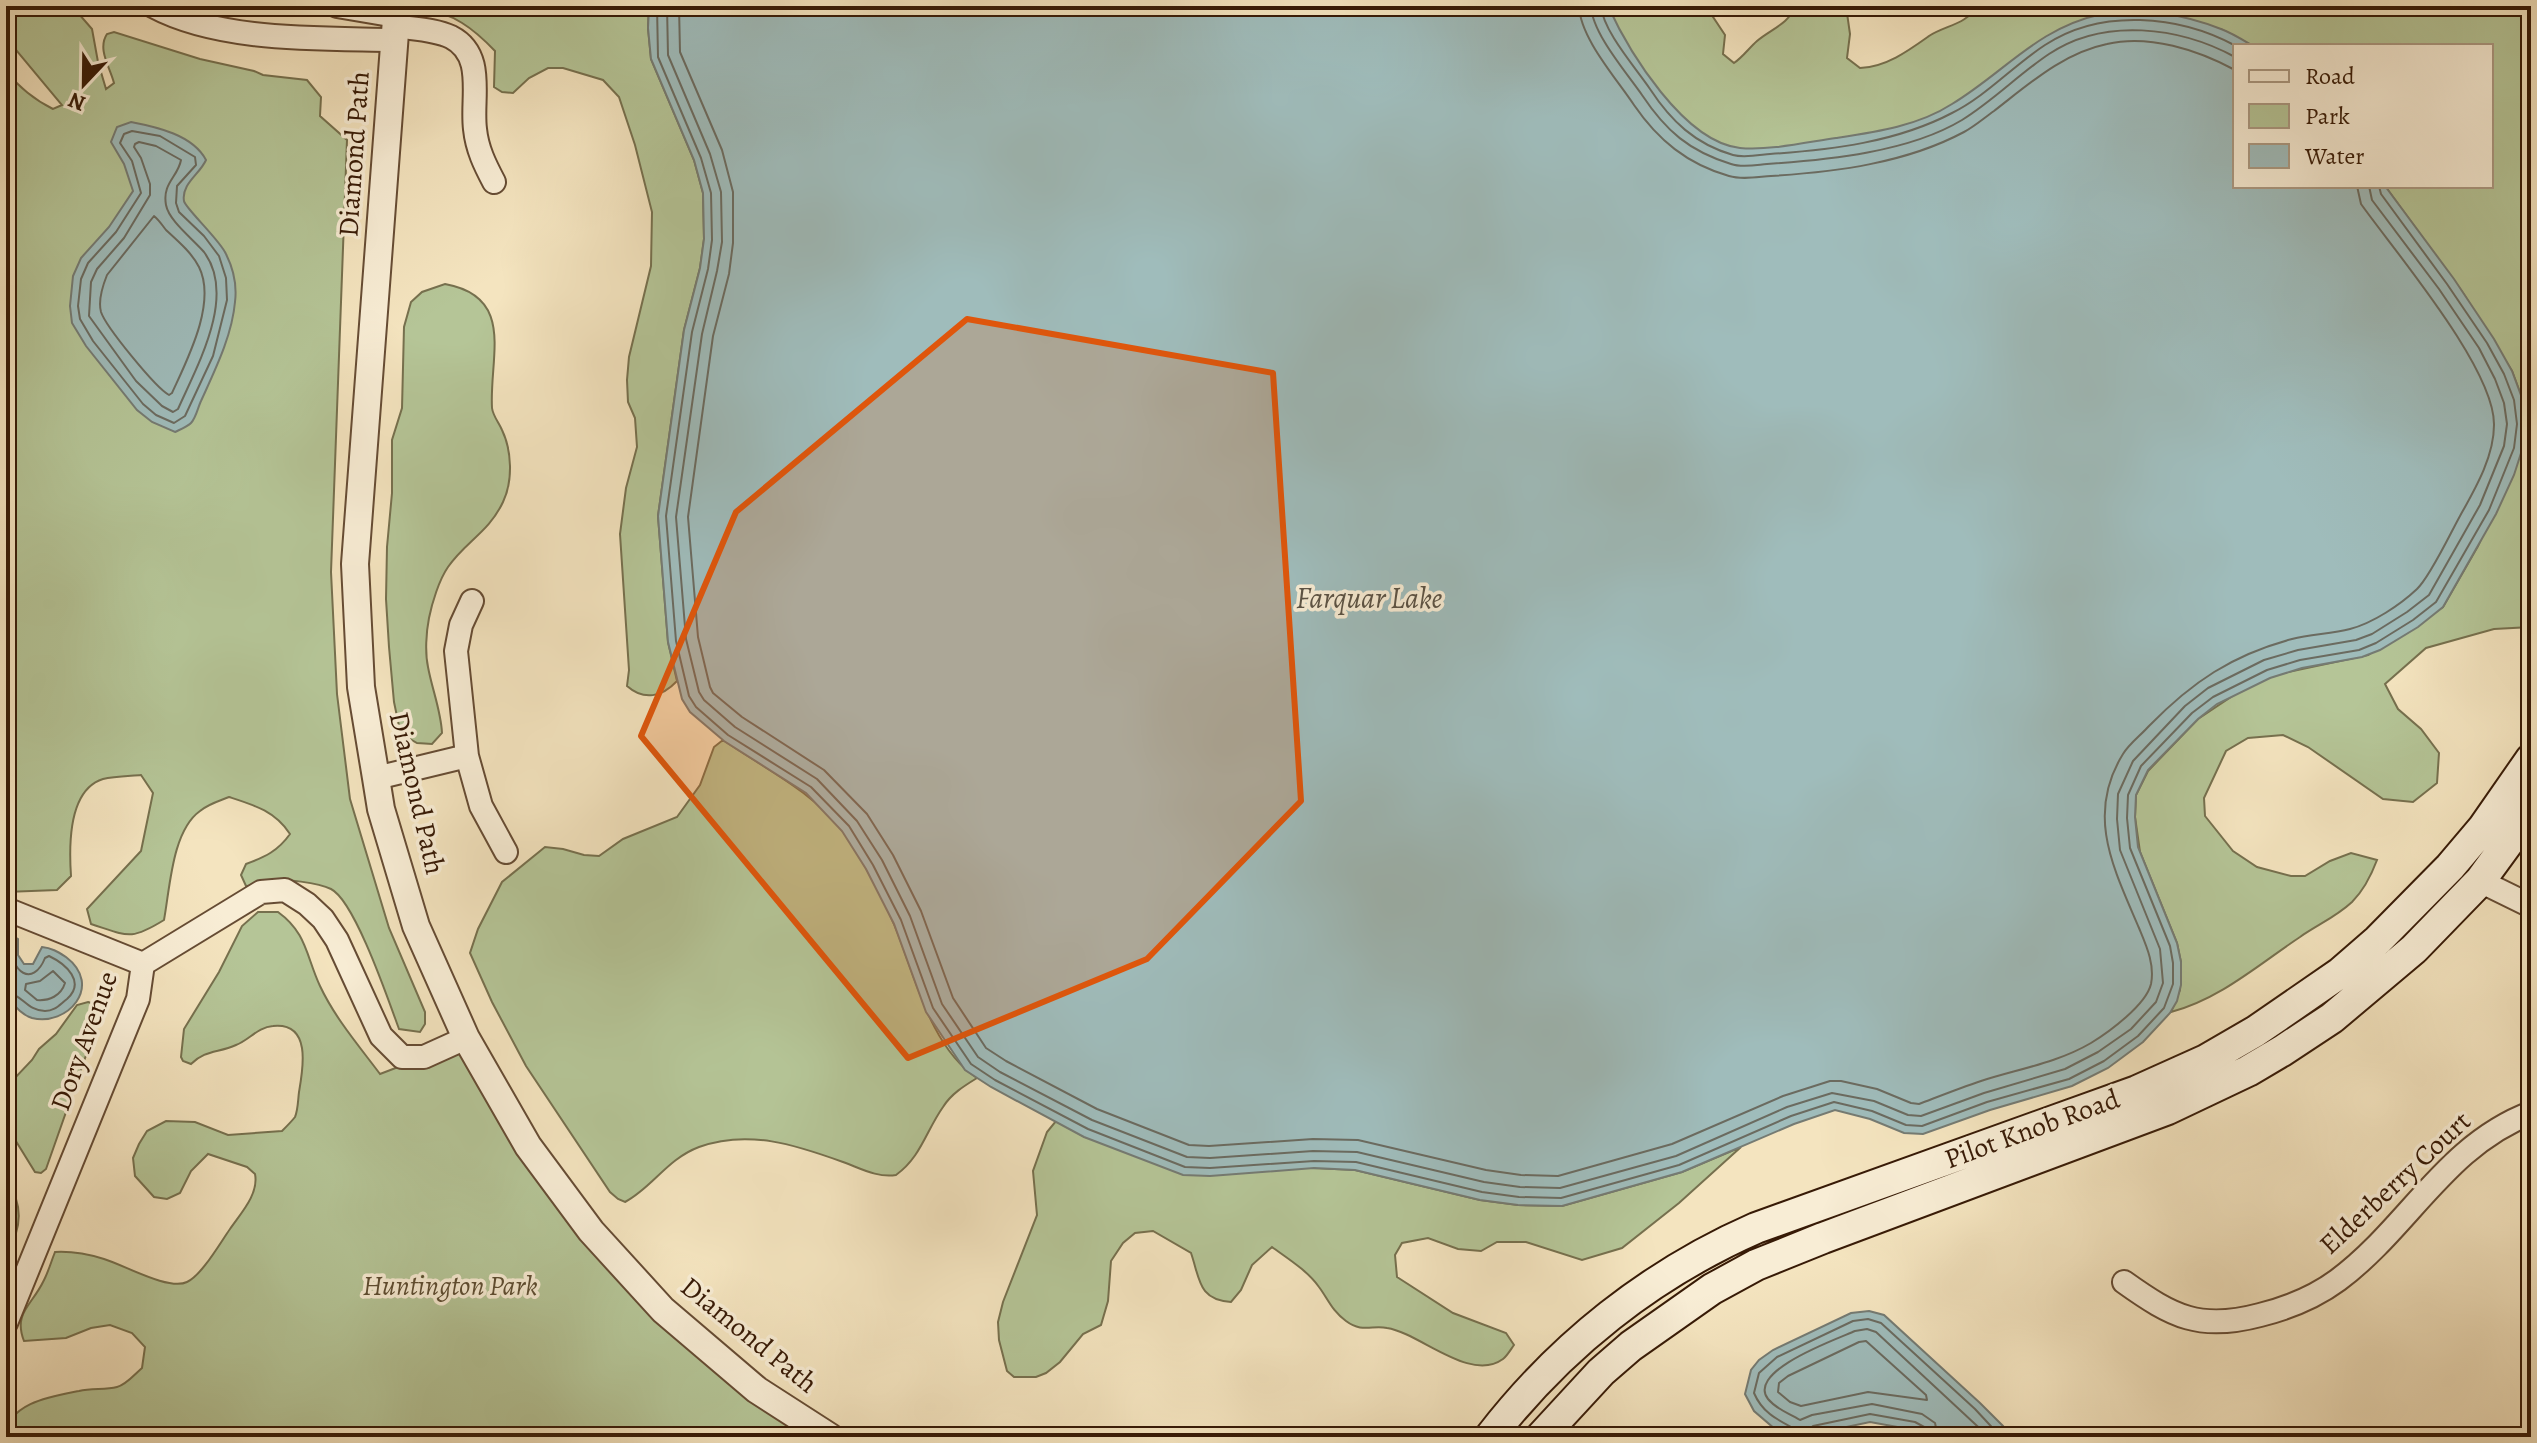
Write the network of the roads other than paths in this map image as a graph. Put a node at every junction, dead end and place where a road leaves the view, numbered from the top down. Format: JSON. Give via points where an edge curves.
{"nodes":[{"id":1,"x":153,"y":6,"type":"edge"},
{"id":2,"x":337,"y":6,"type":"edge"},
{"id":3,"x":396,"y":22,"type":"edge"},
{"id":4,"x":494,"y":182,"type":"dead end"},
{"id":5,"x":472,"y":601,"type":"dead end"},
{"id":6,"x":467,"y":756,"type":"junction"},
{"id":7,"x":2531,"y":759,"type":"edge"},
{"id":8,"x":376,"y":778,"type":"junction"},
{"id":9,"x":2531,"y":811,"type":"edge"},
{"id":10,"x":506,"y":852,"type":"dead end"},
{"id":11,"x":2450,"y":867,"type":"junction"},
{"id":12,"x":2480,"y":881,"type":"junction"},
{"id":13,"x":2531,"y":906,"type":"edge"},
{"id":14,"x":6,"y":909,"type":"edge"},
{"id":15,"x":143,"y":964,"type":"junction"},
{"id":16,"x":466,"y":1038,"type":"junction"},
{"id":17,"x":2531,"y":1113,"type":"edge"},
{"id":18,"x":2124,"y":1282,"type":"dead end"},
{"id":19,"x":6,"y":1323,"type":"edge"},
{"id":20,"x":830,"y":1437,"type":"edge"},
{"id":21,"x":1490,"y":1437,"type":"edge"},
{"id":22,"x":1541,"y":1437,"type":"edge"}],
"edges":[{"from":1,"to":3,"type":"street","via":[[210,27],[289,37]]},
{"from":2,"to":3,"type":"street"},
{"from":3,"to":4,"type":"street","via":[[440,33],[466,51],[474,71],[476,139]]},
{"from":3,"to":8,"type":"street","name":"Diamond Path","via":[[355,564],[361,687]]},
{"from":5,"to":6,"type":"street","via":[[456,651]]},
{"from":6,"to":8,"type":"street"},
{"from":6,"to":10,"type":"street","via":[[481,806]]},
{"from":7,"to":11,"type":"main road","name":"Pilot Knob Road"},
{"from":8,"to":16,"type":"street","name":"Diamond Path","via":[[416,926]]},
{"from":9,"to":12,"type":"main road","name":"Pilot Knob Road"},
{"from":11,"to":12,"type":"main road"},
{"from":11,"to":21,"type":"main road","name":"Pilot Knob Road","via":[[2340,973],[2206,1060],[2094,1108],[1756,1228],[1687,1262],[1584,1337]]},
{"from":12,"to":13,"type":"street"},
{"from":12,"to":22,"type":"main road","name":"Pilot Knob Road","via":[[2374,985],[2248,1071],[2168,1109],[1756,1265],[1631,1346]]},
{"from":14,"to":15,"type":"street"},
{"from":15,"to":16,"type":"street","name":"Dory Avenue","via":[[261,892],[285,890],[323,919],[381,1036],[402,1057],[424,1057]]},
{"from":15,"to":19,"type":"street","name":"Dory Avenue","via":[[138,999]]},
{"from":16,"to":20,"type":"street","name":"Diamond Path","via":[[528,1146],[591,1231],[663,1310],[757,1390]]},
{"from":17,"to":18,"type":"street","name":"Elderberry Court","via":[[2485,1135],[2339,1279],[2279,1310],[2212,1322],[2186,1318],[2159,1307]]}]}
